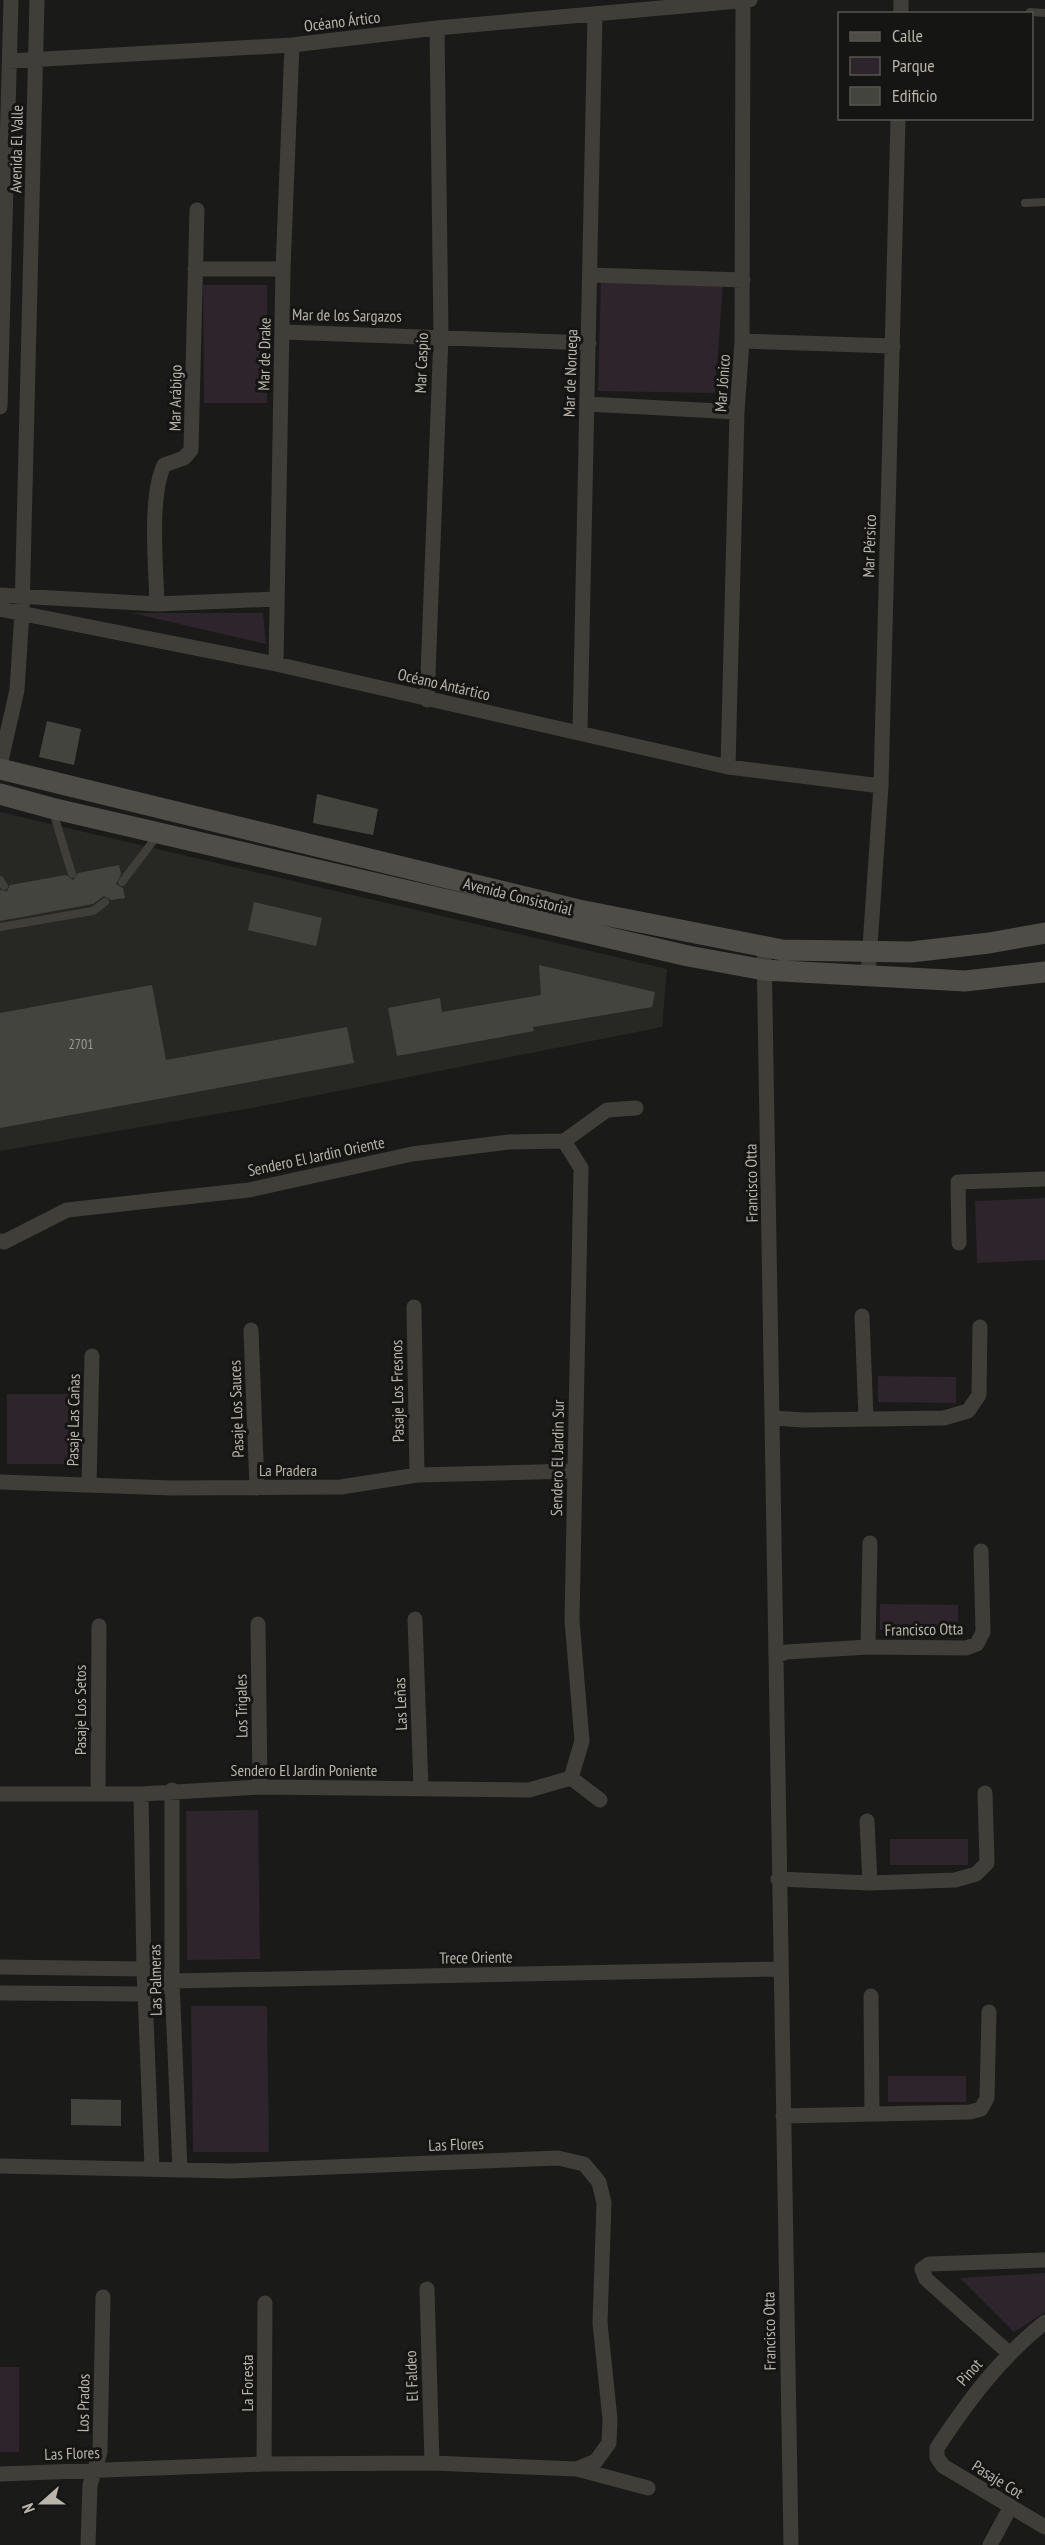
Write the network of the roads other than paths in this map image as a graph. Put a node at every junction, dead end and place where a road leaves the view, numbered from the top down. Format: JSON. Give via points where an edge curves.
{"nodes":[{"id":1,"x":11,"y":0,"type":"edge"},
{"id":2,"x":37,"y":0,"type":"edge"},
{"id":3,"x":750,"y":0,"type":"edge"},
{"id":4,"x":743,"y":1,"type":"edge"},
{"id":5,"x":595,"y":14,"type":"junction"},
{"id":6,"x":437,"y":28,"type":"junction"},
{"id":7,"x":292,"y":45,"type":"junction"},
{"id":8,"x":36,"y":59,"type":"junction"},
{"id":9,"x":10,"y":61,"type":"junction"},
{"id":10,"x":898,"y":120,"type":"edge"},
{"id":11,"x":1045,"y":202,"type":"edge"},
{"id":12,"x":1025,"y":203,"type":"dead end"},
{"id":13,"x":197,"y":210,"type":"dead end"},
{"id":14,"x":195,"y":268,"type":"junction"},
{"id":15,"x":283,"y":269,"type":"junction"},
{"id":16,"x":591,"y":275,"type":"junction"},
{"id":17,"x":743,"y":280,"type":"junction"},
{"id":18,"x":30,"y":321,"type":"junction"},
{"id":19,"x":1,"y":322,"type":"edge"},
{"id":20,"x":283,"y":332,"type":"junction"},
{"id":21,"x":441,"y":336,"type":"junction"},
{"id":22,"x":742,"y":340,"type":"junction"},
{"id":23,"x":589,"y":343,"type":"junction"},
{"id":24,"x":893,"y":346,"type":"junction"},
{"id":25,"x":587,"y":404,"type":"junction"},
{"id":26,"x":0,"y":407,"type":"edge"},
{"id":27,"x":737,"y":412,"type":"junction"},
{"id":28,"x":0,"y":595,"type":"edge"},
{"id":29,"x":275,"y":599,"type":"junction"},
{"id":30,"x":157,"y":604,"type":"junction"},
{"id":31,"x":22,"y":605,"type":"junction"},
{"id":32,"x":0,"y":609,"type":"edge"},
{"id":33,"x":276,"y":664,"type":"junction"},
{"id":34,"x":427,"y":700,"type":"junction"},
{"id":35,"x":580,"y":732,"type":"junction"},
{"id":36,"x":0,"y":767,"type":"edge"},
{"id":37,"x":728,"y":768,"type":"junction"},
{"id":38,"x":881,"y":786,"type":"junction"},
{"id":39,"x":0,"y":794,"type":"edge"},
{"id":40,"x":51,"y":808,"type":"junction"},
{"id":41,"x":160,"y":833,"type":"junction"},
{"id":42,"x":72,"y":874,"type":"dead end"},
{"id":43,"x":122,"y":882,"type":"dead end"},
{"id":44,"x":105,"y":902,"type":"dead end"},
{"id":45,"x":0,"y":927,"type":"edge"},
{"id":46,"x":1045,"y":933,"type":"edge"},
{"id":47,"x":764,"y":947,"type":"junction"},
{"id":48,"x":870,"y":952,"type":"junction"},
{"id":49,"x":764,"y":970,"type":"junction"},
{"id":50,"x":1045,"y":972,"type":"edge"},
{"id":51,"x":868,"y":975,"type":"junction"},
{"id":52,"x":636,"y":1108,"type":"dead end"},
{"id":53,"x":564,"y":1142,"type":"junction"},
{"id":54,"x":1045,"y":1179,"type":"edge"},
{"id":55,"x":1,"y":1244,"type":"edge"},
{"id":56,"x":959,"y":1244,"type":"dead end"},
{"id":57,"x":414,"y":1307,"type":"dead end"},
{"id":58,"x":862,"y":1316,"type":"dead end"},
{"id":59,"x":980,"y":1326,"type":"dead end"},
{"id":60,"x":251,"y":1330,"type":"dead end"},
{"id":61,"x":92,"y":1356,"type":"dead end"},
{"id":62,"x":773,"y":1418,"type":"junction"},
{"id":63,"x":866,"y":1418,"type":"junction"},
{"id":64,"x":574,"y":1471,"type":"junction"},
{"id":65,"x":417,"y":1474,"type":"junction"},
{"id":66,"x":0,"y":1482,"type":"edge"},
{"id":67,"x":89,"y":1484,"type":"junction"},
{"id":68,"x":257,"y":1488,"type":"junction"},
{"id":69,"x":870,"y":1543,"type":"dead end"},
{"id":70,"x":981,"y":1551,"type":"dead end"},
{"id":71,"x":415,"y":1619,"type":"dead end"},
{"id":72,"x":258,"y":1624,"type":"dead end"},
{"id":73,"x":99,"y":1626,"type":"dead end"},
{"id":74,"x":868,"y":1647,"type":"junction"},
{"id":75,"x":777,"y":1656,"type":"junction"},
{"id":76,"x":571,"y":1778,"type":"junction"},
{"id":77,"x":260,"y":1787,"type":"junction"},
{"id":78,"x":421,"y":1787,"type":"junction"},
{"id":79,"x":172,"y":1790,"type":"junction"},
{"id":80,"x":98,"y":1793,"type":"junction"},
{"id":81,"x":985,"y":1793,"type":"dead end"},
{"id":82,"x":0,"y":1794,"type":"edge"},
{"id":83,"x":141,"y":1794,"type":"junction"},
{"id":84,"x":600,"y":1800,"type":"dead end"},
{"id":85,"x":867,"y":1821,"type":"dead end"},
{"id":86,"x":778,"y":1879,"type":"junction"},
{"id":87,"x":870,"y":1883,"type":"junction"},
{"id":88,"x":0,"y":1967,"type":"edge"},
{"id":89,"x":144,"y":1969,"type":"junction"},
{"id":90,"x":780,"y":1969,"type":"junction"},
{"id":91,"x":172,"y":1981,"type":"junction"},
{"id":92,"x":0,"y":1993,"type":"edge"},
{"id":93,"x":147,"y":1994,"type":"junction"},
{"id":94,"x":870,"y":1996,"type":"dead end"},
{"id":95,"x":989,"y":2012,"type":"dead end"},
{"id":96,"x":872,"y":2113,"type":"junction"},
{"id":97,"x":783,"y":2116,"type":"junction"},
{"id":98,"x":0,"y":2166,"type":"edge"},
{"id":99,"x":152,"y":2167,"type":"junction"},
{"id":100,"x":180,"y":2170,"type":"junction"},
{"id":101,"x":1045,"y":2260,"type":"edge"},
{"id":102,"x":427,"y":2289,"type":"dead end"},
{"id":103,"x":103,"y":2296,"type":"dead end"},
{"id":104,"x":265,"y":2303,"type":"dead end"},
{"id":105,"x":1045,"y":2322,"type":"edge"},
{"id":106,"x":1010,"y":2354,"type":"junction"},
{"id":107,"x":937,"y":2457,"type":"joint"},
{"id":108,"x":432,"y":2463,"type":"junction"},
{"id":109,"x":264,"y":2464,"type":"junction"},
{"id":110,"x":577,"y":2469,"type":"junction"},
{"id":111,"x":94,"y":2471,"type":"junction"},
{"id":112,"x":0,"y":2474,"type":"edge"},
{"id":113,"x":648,"y":2488,"type":"dead end"},
{"id":114,"x":1010,"y":2508,"type":"junction"},
{"id":115,"x":1045,"y":2527,"type":"edge"},
{"id":116,"x":88,"y":2545,"type":"edge"},
{"id":117,"x":791,"y":2545,"type":"edge"},
{"id":118,"x":990,"y":2545,"type":"edge"}],
"edges":[{"from":1,"to":9,"type":"street","name":"Avenida El Valle"},
{"from":2,"to":8,"type":"street","name":"Avenida El Valle"},
{"from":3,"to":4,"type":"street","name":"Océano Ártico"},
{"from":4,"to":5,"type":"street","name":"Océano Ártico"},
{"from":4,"to":17,"type":"street","name":"Mar Jónico"},
{"from":5,"to":6,"type":"street","name":"Océano Ártico"},
{"from":5,"to":16,"type":"street","name":"Mar de Noruega"},
{"from":6,"to":7,"type":"street","name":"Océano Ártico"},
{"from":6,"to":21,"type":"street","name":"Mar Caspio"},
{"from":7,"to":8,"type":"street","name":"Océano Ártico"},
{"from":7,"to":15,"type":"street","name":"Mar de Drake"},
{"from":8,"to":9,"type":"street","name":"Océano Ártico"},
{"from":8,"to":18,"type":"street","name":"Avenida El Valle"},
{"from":9,"to":19,"type":"street","name":"Avenida El Valle"},
{"from":10,"to":24,"type":"street","name":"Mar Pérsico"},
{"from":11,"to":12,"type":"lane"},
{"from":13,"to":14,"type":"street","name":"Mar Arábigo"},
{"from":14,"to":15,"type":"street"},
{"from":14,"to":30,"type":"street","name":"Mar Arábigo","via":[[191,450],[184,458],[164,465],[158,478]]},
{"from":15,"to":20,"type":"street","name":"Mar de Drake"},
{"from":16,"to":17,"type":"street"},
{"from":16,"to":23,"type":"street","name":"Mar de Noruega"},
{"from":17,"to":22,"type":"street","name":"Mar Jónico"},
{"from":18,"to":19,"type":"street"},
{"from":18,"to":31,"type":"street","name":"Avenida El Valle"},
{"from":19,"to":26,"type":"street","name":"Avenida El Valle"},
{"from":20,"to":21,"type":"street","name":"Mar de los Sargazos"},
{"from":20,"to":29,"type":"street","name":"Mar de Drake"},
{"from":21,"to":23,"type":"street","name":"Mar de los Sargazos"},
{"from":21,"to":34,"type":"street","name":"Mar Caspio"},
{"from":22,"to":24,"type":"street"},
{"from":22,"to":27,"type":"street","name":"Mar Jónico"},
{"from":23,"to":25,"type":"street","name":"Mar de Noruega"},
{"from":24,"to":38,"type":"street","name":"Mar Pérsico"},
{"from":25,"to":27,"type":"street"},
{"from":25,"to":35,"type":"street","name":"Mar de Noruega"},
{"from":27,"to":37,"type":"street","name":"Mar Jónico"},
{"from":28,"to":31,"type":"street","name":"Océano Antártico"},
{"from":29,"to":30,"type":"street","name":"Océano Antártico"},
{"from":29,"to":33,"type":"street","name":"Mar de Drake"},
{"from":30,"to":31,"type":"street","name":"Océano Antártico"},
{"from":31,"to":32,"type":"street","name":"Océano Antártico"},
{"from":31,"to":33,"type":"street","name":"Océano Antártico"},
{"from":31,"to":36,"type":"street","name":"Avenida El Valle","via":[[17,690]]},
{"from":33,"to":34,"type":"street","name":"Océano Antártico"},
{"from":34,"to":35,"type":"street","name":"Océano Antártico"},
{"from":35,"to":37,"type":"street","name":"Océano Antártico"},
{"from":36,"to":47,"type":"main road","name":"Avenida Consistorial","via":[[579,910]]},
{"from":37,"to":38,"type":"street","name":"Océano Antártico"},
{"from":38,"to":48,"type":"street","name":"Mar Pérsico"},
{"from":39,"to":40,"type":"main road","name":"Avenida Consistorial"},
{"from":40,"to":41,"type":"main road","name":"Avenida Consistorial"},
{"from":40,"to":42,"type":"lane"},
{"from":41,"to":43,"type":"lane"},
{"from":41,"to":49,"type":"main road","name":"Avenida Consistorial","via":[[688,956]]},
{"from":44,"to":45,"type":"lane","via":[[93,911],[83,909]]},
{"from":46,"to":48,"type":"main road","name":"Avenida Consistorial","via":[[951,948]]},
{"from":47,"to":48,"type":"main road","name":"Avenida Consistorial"},
{"from":47,"to":49,"type":"street","name":"Francisco Otta"},
{"from":48,"to":51,"type":"street","name":"Mar Pérsico"},
{"from":49,"to":51,"type":"main road","name":"Avenida Consistorial"},
{"from":49,"to":62,"type":"street","name":"Francisco Otta"},
{"from":50,"to":51,"type":"main road","name":"Avenida Consistorial","via":[[965,981]]},
{"from":52,"to":53,"type":"street","via":[[607,1110]]},
{"from":53,"to":55,"type":"street","name":"Sendero El Jardin Oriente","via":[[509,1142],[412,1154],[249,1190],[67,1210]]},
{"from":53,"to":64,"type":"street","name":"Sendero El Jardin Sur","via":[[581,1168]]},
{"from":54,"to":56,"type":"street","via":[[958,1182]]},
{"from":57,"to":65,"type":"street","name":"Pasaje Los Fresnos"},
{"from":58,"to":63,"type":"street"},
{"from":59,"to":63,"type":"street","via":[[979,1395],[968,1411],[944,1418]]},
{"from":60,"to":68,"type":"street","name":"Pasaje Los Sauces"},
{"from":61,"to":67,"type":"street","name":"Pasaje Las Cañas"},
{"from":62,"to":63,"type":"street"},
{"from":62,"to":75,"type":"street","name":"Francisco Otta"},
{"from":64,"to":65,"type":"street","name":"La Pradera"},
{"from":64,"to":76,"type":"street","name":"Sendero El Jardin Sur","via":[[572,1620],[582,1741]]},
{"from":65,"to":68,"type":"street","name":"La Pradera","via":[[341,1487]]},
{"from":66,"to":67,"type":"street","name":"La Pradera"},
{"from":67,"to":68,"type":"street","name":"La Pradera"},
{"from":69,"to":74,"type":"street"},
{"from":70,"to":74,"type":"street","name":"Francisco Otta","via":[[982,1632],[977,1644],[966,1648]]},
{"from":71,"to":78,"type":"street","name":"Las Leñas"},
{"from":72,"to":77,"type":"street","name":"Los Trigales"},
{"from":73,"to":80,"type":"street","name":"Pasaje Los Setos"},
{"from":74,"to":75,"type":"street","name":"Francisco Otta","via":[[786,1652]]},
{"from":75,"to":86,"type":"street","name":"Francisco Otta"},
{"from":76,"to":78,"type":"street","name":"Sendero El Jardin Poniente","via":[[529,1790]]},
{"from":76,"to":84,"type":"street"},
{"from":77,"to":78,"type":"street","name":"Sendero El Jardin Poniente"},
{"from":77,"to":79,"type":"street","name":"Sendero El Jardin Poniente"},
{"from":79,"to":83,"type":"street","name":"Sendero El Jardin Poniente"},
{"from":79,"to":91,"type":"street","name":"Las Palmeras"},
{"from":80,"to":82,"type":"street","name":"Sendero El Jardin Poniente"},
{"from":80,"to":83,"type":"street","name":"Sendero El Jardin Poniente"},
{"from":81,"to":87,"type":"street","via":[[987,1863],[976,1874],[955,1880]]},
{"from":83,"to":89,"type":"street","name":"Las Palmeras"},
{"from":85,"to":87,"type":"street"},
{"from":86,"to":87,"type":"street"},
{"from":86,"to":90,"type":"street","name":"Francisco Otta"},
{"from":88,"to":89,"type":"street","name":"Trece Oriente"},
{"from":89,"to":91,"type":"street","name":"Trece Oriente"},
{"from":89,"to":93,"type":"street","name":"Las Palmeras"},
{"from":90,"to":91,"type":"street","name":"Trece Oriente"},
{"from":90,"to":97,"type":"street","name":"Francisco Otta"},
{"from":91,"to":93,"type":"street","name":"Trece Oriente"},
{"from":91,"to":100,"type":"street","name":"Las Palmeras"},
{"from":92,"to":93,"type":"street","name":"Trece Oriente"},
{"from":93,"to":99,"type":"street","name":"Las Palmeras"},
{"from":94,"to":96,"type":"street"},
{"from":95,"to":96,"type":"street","via":[[987,2098],[981,2109]]},
{"from":96,"to":97,"type":"street"},
{"from":97,"to":117,"type":"street","name":"Francisco Otta"},
{"from":98,"to":99,"type":"street","name":"Las Flores"},
{"from":99,"to":100,"type":"street","name":"Las Flores"},
{"from":100,"to":110,"type":"street","name":"Las Flores","via":[[558,2158],[584,2164],[599,2182],[604,2203],[600,2323],[610,2419],[609,2443],[596,2461]]},
{"from":101,"to":106,"type":"street","via":[[929,2264],[922,2269],[926,2279]]},
{"from":102,"to":108,"type":"street","name":"El Faldeo"},
{"from":103,"to":111,"type":"street","name":"Los Prados","via":[[100,2452]]},
{"from":104,"to":109,"type":"street","name":"La Foresta"},
{"from":105,"to":106,"type":"street","name":"Pinot"},
{"from":106,"to":107,"type":"street","name":"Pinot","via":[[975,2391],[937,2448]]},
{"from":107,"to":114,"type":"street","name":"Pasaje Cot","via":[[943,2466]]},
{"from":108,"to":109,"type":"street","name":"Las Flores"},
{"from":108,"to":110,"type":"street","name":"Las Flores"},
{"from":109,"to":111,"type":"street","name":"Las Flores"},
{"from":110,"to":113,"type":"street","name":"Las Flores"},
{"from":111,"to":112,"type":"street","name":"Las Flores"},
{"from":111,"to":116,"type":"street","name":"Los Prados"},
{"from":114,"to":115,"type":"street","name":"Pasaje Cot"},
{"from":114,"to":118,"type":"street"}]}
